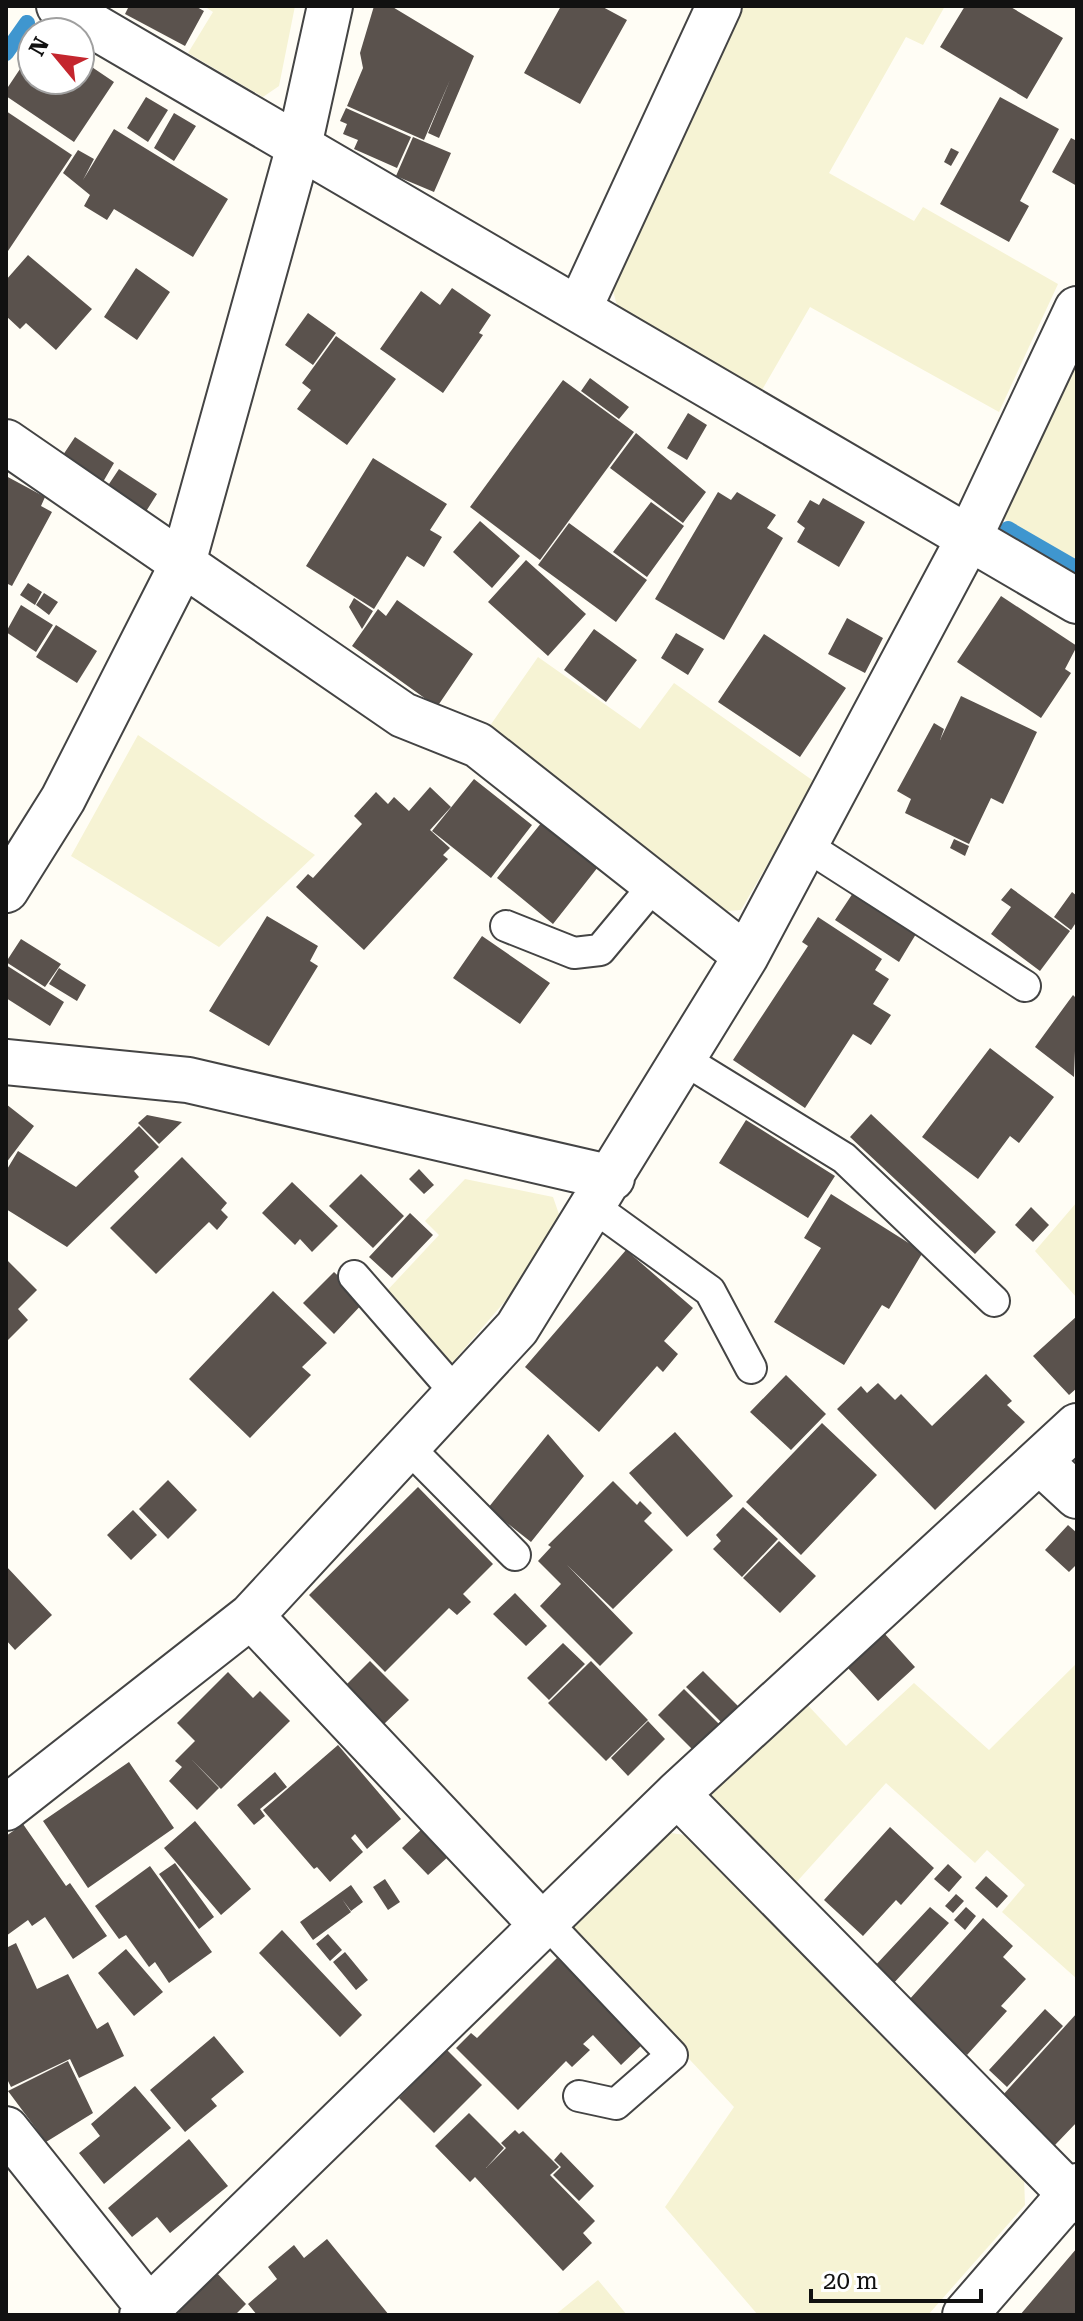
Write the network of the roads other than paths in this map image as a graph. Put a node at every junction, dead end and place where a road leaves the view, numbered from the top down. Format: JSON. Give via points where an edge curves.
{"nodes":[{"id":1,"x":59,"y":6,"type":"edge"},
{"id":2,"x":330,"y":6,"type":"edge"},
{"id":3,"x":719,"y":6,"type":"edge"},
{"id":4,"x":299,"y":146,"type":"junction"},
{"id":5,"x":579,"y":309,"type":"junction"},
{"id":6,"x":1077,"y":309,"type":"edge"},
{"id":7,"x":6,"y":442,"type":"edge"},
{"id":8,"x":970,"y":536,"type":"junction"},
{"id":9,"x":183,"y":563,"type":"junction"},
{"id":10,"x":1077,"y":601,"type":"edge"},
{"id":11,"x":805,"y":845,"type":"junction"},
{"id":12,"x":655,"y":884,"type":"junction"},
{"id":13,"x":6,"y":890,"type":"edge"},
{"id":14,"x":506,"y":926,"type":"dead end"},
{"id":15,"x":746,"y":956,"type":"junction"},
{"id":16,"x":1025,"y":986,"type":"dead end"},
{"id":17,"x":683,"y":1059,"type":"junction"},
{"id":18,"x":6,"y":1062,"type":"edge"},
{"id":19,"x":603,"y":1192,"type":"junction"},
{"id":20,"x":354,"y":1276,"type":"dead end"},
{"id":21,"x":994,"y":1301,"type":"dead end"},
{"id":22,"x":751,"y":1368,"type":"dead end"},
{"id":23,"x":456,"y":1393,"type":"junction"},
{"id":24,"x":1077,"y":1426,"type":"edge"},
{"id":25,"x":407,"y":1446,"type":"junction"},
{"id":26,"x":1039,"y":1461,"type":"junction"},
{"id":27,"x":1077,"y":1496,"type":"edge"},
{"id":28,"x":515,"y":1555,"type":"dead end"},
{"id":29,"x":251,"y":1616,"type":"junction"},
{"id":30,"x":677,"y":1794,"type":"junction"},
{"id":31,"x":6,"y":1808,"type":"edge"},
{"id":32,"x":545,"y":1924,"type":"junction"},
{"id":33,"x":579,"y":2096,"type":"dead end"},
{"id":34,"x":6,"y":2129,"type":"edge"},
{"id":35,"x":1075,"y":2194,"type":"edge"},
{"id":36,"x":146,"y":2311,"type":"edge"},
{"id":37,"x":965,"y":2315,"type":"edge"}],
"edges":[{"from":1,"to":4,"type":"street"},
{"from":2,"to":4,"type":"street"},
{"from":3,"to":5,"type":"street"},
{"from":4,"to":5,"type":"street"},
{"from":4,"to":9,"type":"street"},
{"from":5,"to":8,"type":"street"},
{"from":6,"to":8,"type":"street"},
{"from":7,"to":9,"type":"street"},
{"from":8,"to":10,"type":"street"},
{"from":8,"to":11,"type":"street"},
{"from":9,"to":12,"type":"street","via":[[403,715],[478,745]]},
{"from":9,"to":13,"type":"street","via":[[63,799]]},
{"from":11,"to":15,"type":"street"},
{"from":11,"to":16,"type":"lane"},
{"from":12,"to":14,"type":"lane","via":[[600,950],[574,953]]},
{"from":12,"to":15,"type":"street"},
{"from":15,"to":17,"type":"street"},
{"from":17,"to":19,"type":"street"},
{"from":17,"to":21,"type":"lane","via":[[844,1158]]},
{"from":18,"to":19,"type":"street","via":[[188,1080]]},
{"from":19,"to":22,"type":"lane","via":[[710,1291]]},
{"from":19,"to":23,"type":"street","via":[[517,1328]]},
{"from":20,"to":23,"type":"lane"},
{"from":23,"to":25,"type":"street"},
{"from":24,"to":26,"type":"street"},
{"from":25,"to":28,"type":"lane"},
{"from":25,"to":29,"type":"street"},
{"from":26,"to":27,"type":"street"},
{"from":26,"to":30,"type":"street"},
{"from":29,"to":31,"type":"street"},
{"from":29,"to":32,"type":"street"},
{"from":30,"to":32,"type":"street"},
{"from":30,"to":35,"type":"street"},
{"from":32,"to":33,"type":"lane","via":[[672,2055],[616,2104]]},
{"from":32,"to":36,"type":"street"},
{"from":34,"to":36,"type":"street"},
{"from":35,"to":37,"type":"street"}]}
